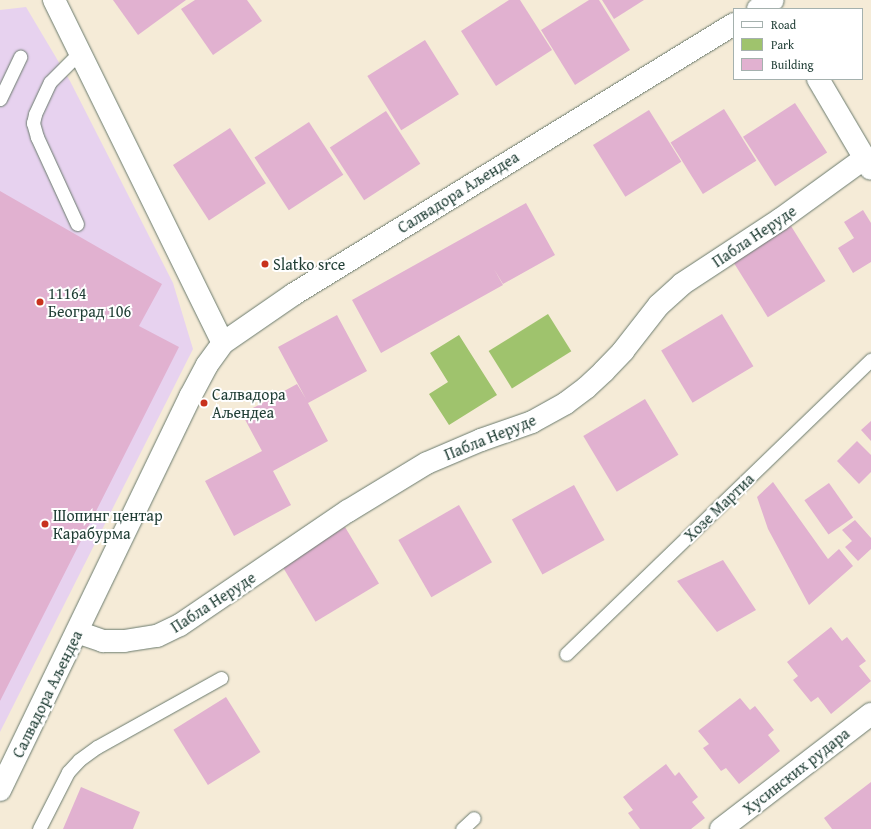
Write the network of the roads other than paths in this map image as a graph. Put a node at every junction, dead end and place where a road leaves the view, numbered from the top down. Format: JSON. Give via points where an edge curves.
{"nodes":[{"id":1,"x":54,"y":0,"type":"edge"},
{"id":2,"x":733,"y":25,"type":"edge"},
{"id":3,"x":80,"y":52,"type":"junction"},
{"id":4,"x":20,"y":57,"type":"dead end"},
{"id":5,"x":819,"y":80,"type":"edge"},
{"id":6,"x":0,"y":98,"type":"edge"},
{"id":7,"x":868,"y":164,"type":"edge"},
{"id":8,"x":77,"y":224,"type":"dead end"},
{"id":9,"x":223,"y":343,"type":"junction"},
{"id":10,"x":871,"y":359,"type":"edge"},
{"id":11,"x":77,"y":632,"type":"junction"},
{"id":12,"x":566,"y":654,"type":"dead end"},
{"id":13,"x":221,"y":678,"type":"dead end"},
{"id":14,"x":871,"y":714,"type":"edge"},
{"id":15,"x":0,"y":790,"type":"edge"},
{"id":16,"x":474,"y":818,"type":"dead end"},
{"id":17,"x":39,"y":829,"type":"edge"},
{"id":18,"x":462,"y":829,"type":"edge"},
{"id":19,"x":722,"y":829,"type":"edge"}],
"edges":[{"from":1,"to":3,"type":"street"},
{"from":2,"to":9,"type":"street","name":"Салвадора Аљендеа","via":[[294,294]]},
{"from":3,"to":8,"type":"lane","via":[[50,82],[33,123],[36,137]]},
{"from":3,"to":9,"type":"street"},
{"from":4,"to":6,"type":"lane"},
{"from":5,"to":7,"type":"street"},
{"from":7,"to":11,"type":"street","name":"Пабла Неруде","via":[[682,284],[659,305],[604,371],[566,403],[532,422],[469,444],[427,463],[348,511],[180,625],[157,636],[103,641]]},
{"from":9,"to":11,"type":"street","name":"Салвадора Аљендеа","via":[[207,365],[190,397]]},
{"from":10,"to":12,"type":"lane","name":"Хозе Мартиа"},
{"from":11,"to":15,"type":"street","name":"Салвадора Аљендеа"},
{"from":13,"to":17,"type":"lane","via":[[96,747],[79,760],[68,772]]},
{"from":14,"to":19,"type":"street","name":"Хусинских рудара"},
{"from":16,"to":18,"type":"lane"}]}
